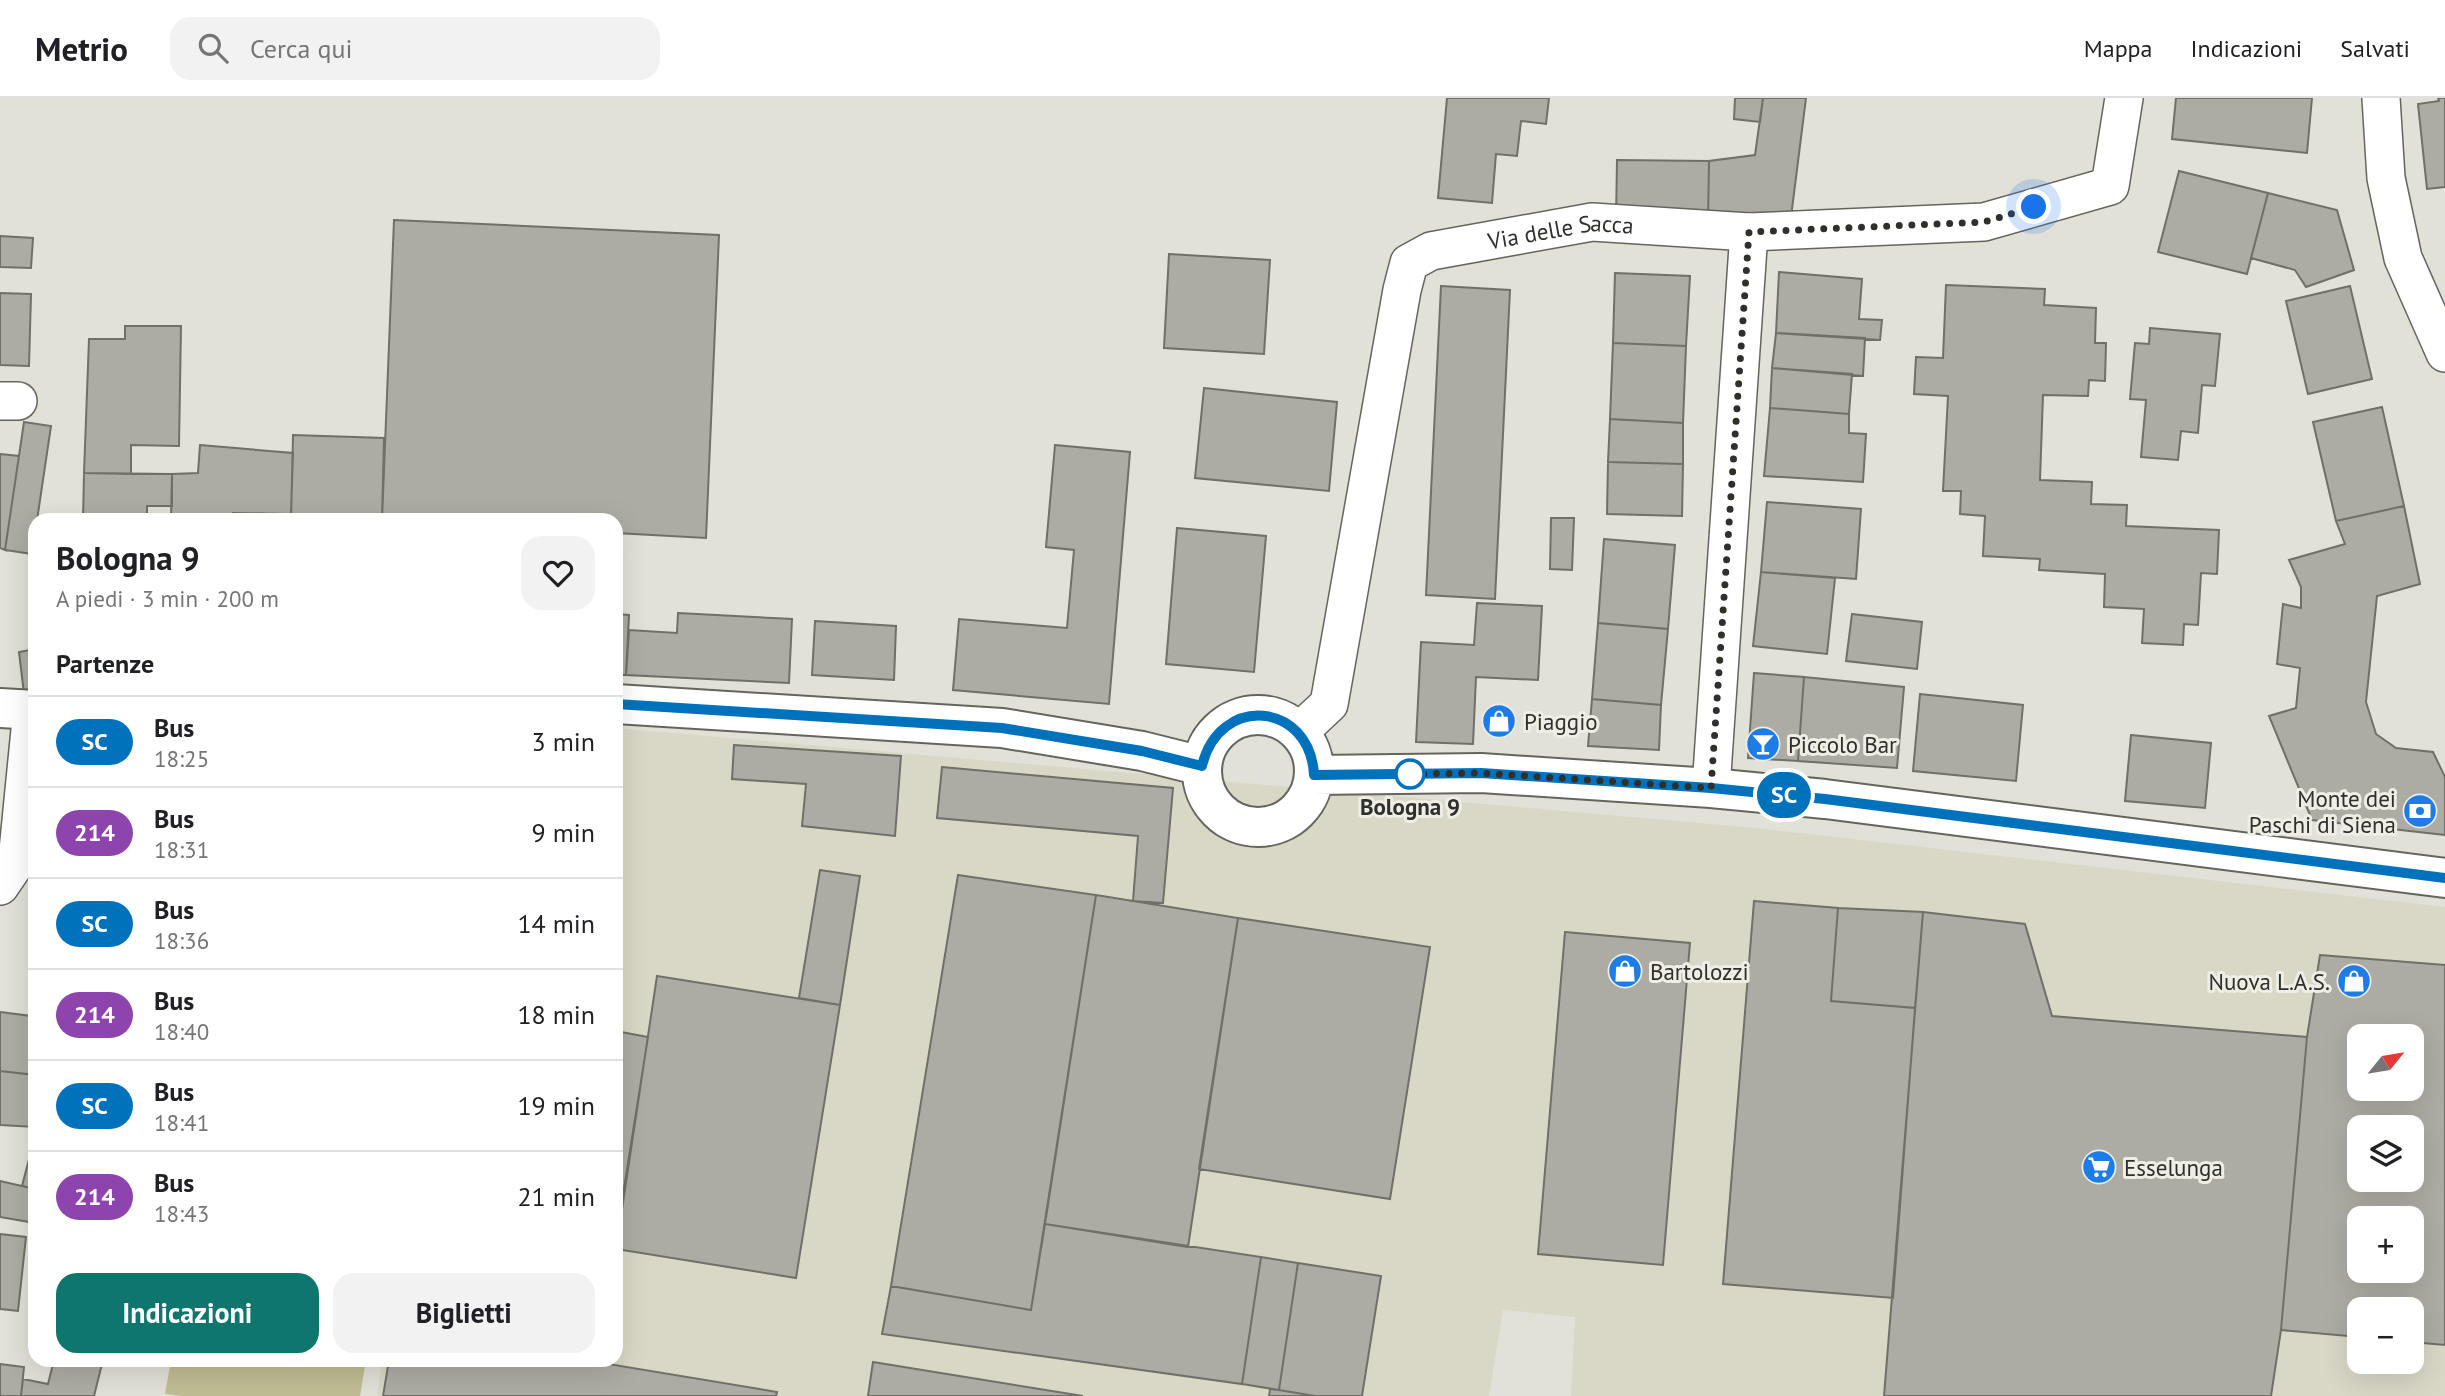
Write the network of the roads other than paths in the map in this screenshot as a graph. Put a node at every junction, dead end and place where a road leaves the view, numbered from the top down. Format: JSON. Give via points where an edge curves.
{"nodes":[{"id":1,"x":2124,"y":98,"type":"edge"},
{"id":2,"x":2381,"y":98,"type":"edge"},
{"id":3,"x":1749,"y":232,"type":"junction"},
{"id":4,"x":2445,"y":354,"type":"edge"},
{"id":5,"x":623,"y":704,"type":"edge"},
{"id":6,"x":22,"y":710,"type":"edge"},
{"id":7,"x":1299,"y":732,"type":"junction"},
{"id":8,"x":1202,"y":766,"type":"junction"},
{"id":9,"x":1314,"y":775,"type":"junction"},
{"id":10,"x":1711,"y":788,"type":"junction"},
{"id":11,"x":2445,"y":878,"type":"edge"},
{"id":12,"x":0,"y":887,"type":"edge"}],
"edges":[{"from":1,"to":3,"type":"street","name":"Via delle Sacca","via":[[2110,186],[1984,222]]},
{"from":2,"to":4,"type":"street","via":[[2386,178],[2403,258]]},
{"from":3,"to":7,"type":"street","name":"Via delle Sacca","via":[[1592,222],[1431,251],[1409,263],[1329,704]]},
{"from":3,"to":10,"type":"street"},
{"from":5,"to":8,"type":"street","via":[[1002,728],[1142,751]]},
{"from":6,"to":12,"type":"street","via":[[17,861]]},
{"from":7,"to":8,"type":"street","via":[[1271,717],[1239,718],[1214,737]]},
{"from":7,"to":9,"type":"street","via":[[1313,760]]},
{"from":8,"to":9,"type":"street","via":[[1208,797],[1218,810],[1246,826],[1277,824],[1292,816],[1303,805]]},
{"from":9,"to":10,"type":"street","via":[[1481,773]]},
{"from":10,"to":11,"type":"street"}]}
